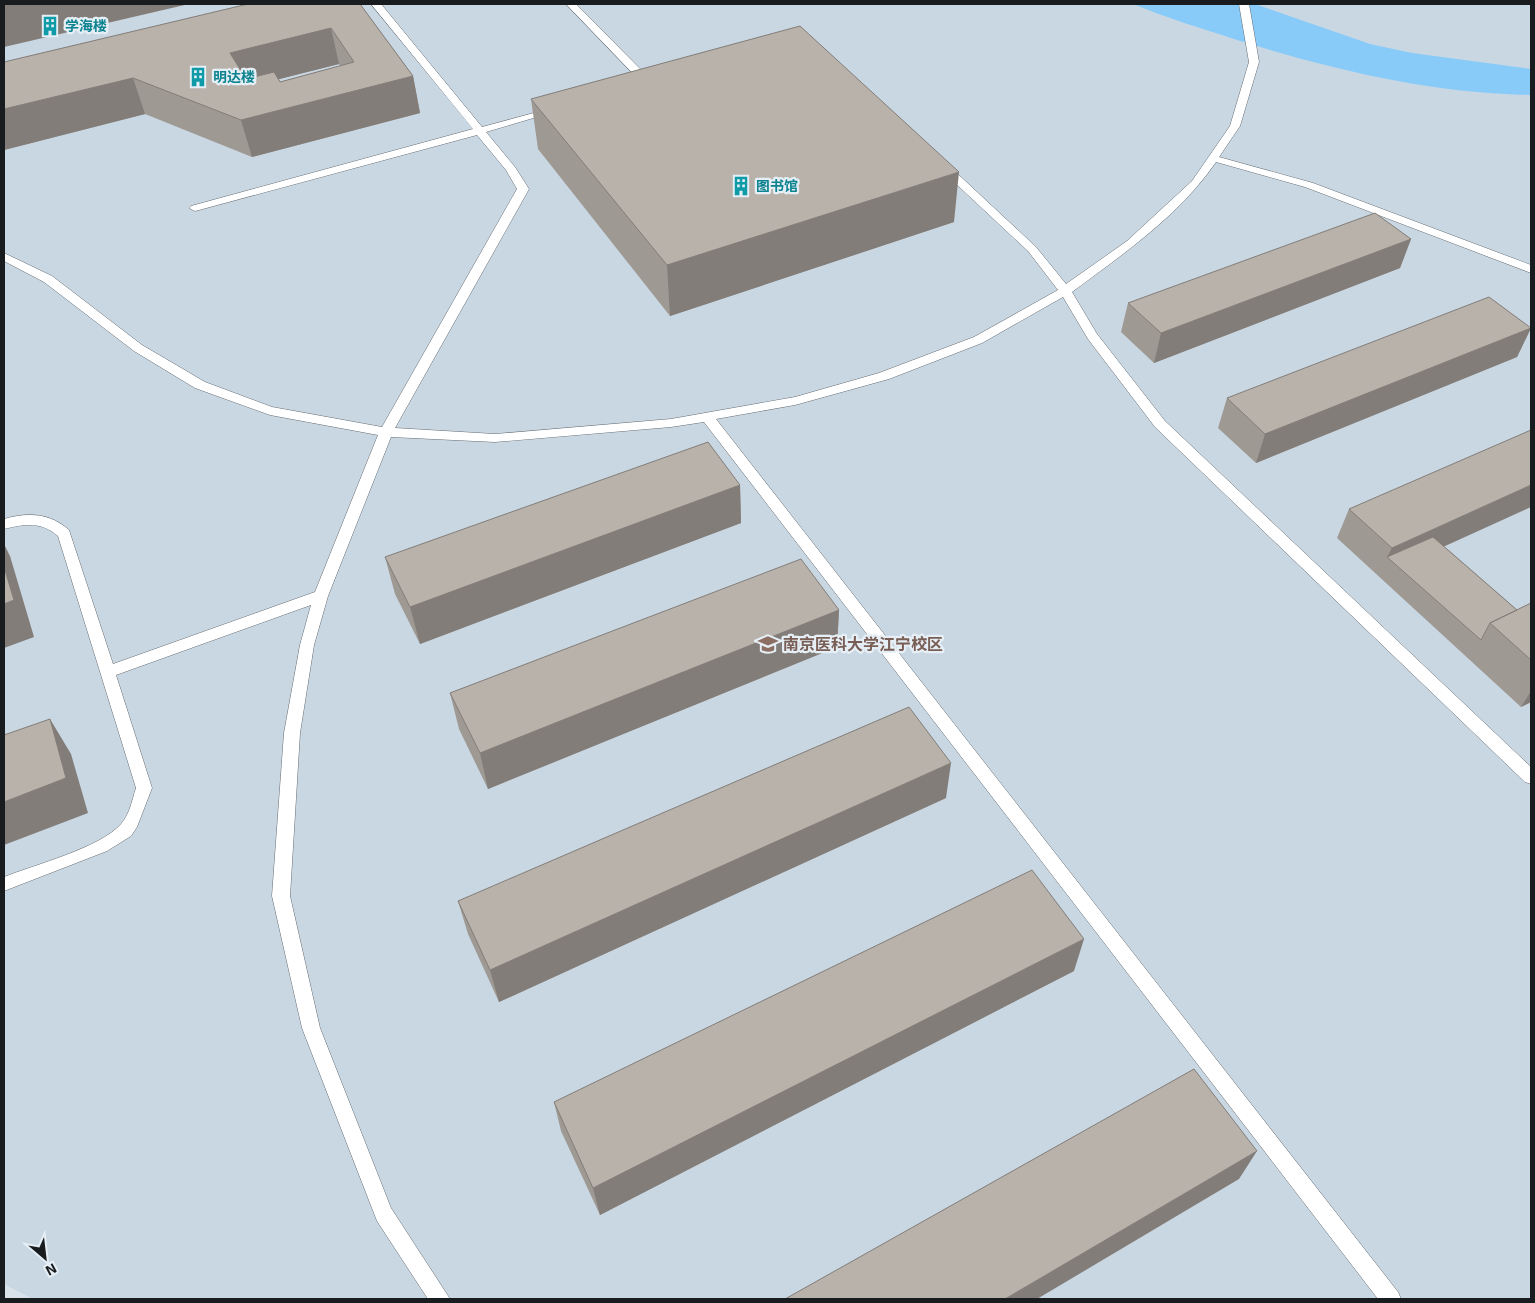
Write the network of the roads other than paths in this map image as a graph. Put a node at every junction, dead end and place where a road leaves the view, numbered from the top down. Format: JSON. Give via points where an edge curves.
{"nodes":[{"id":1,"x":376,"y":4,"type":"edge"},
{"id":2,"x":571,"y":4,"type":"edge"},
{"id":3,"x":1244,"y":4,"type":"edge"},
{"id":4,"x":649,"y":84,"type":"edge"},
{"id":5,"x":564,"y":107,"type":"edge"},
{"id":6,"x":479,"y":130,"type":"junction"},
{"id":7,"x":1212,"y":158,"type":"junction"},
{"id":8,"x":936,"y":160,"type":"edge"},
{"id":9,"x":195,"y":208,"type":"dead end"},
{"id":10,"x":4,"y":256,"type":"edge"},
{"id":11,"x":1531,"y":269,"type":"edge"},
{"id":12,"x":1065,"y":291,"type":"junction"},
{"id":13,"x":707,"y":417,"type":"junction"},
{"id":14,"x":386,"y":432,"type":"junction"},
{"id":15,"x":4,"y":524,"type":"edge"},
{"id":16,"x":321,"y":596,"type":"junction"},
{"id":17,"x":108,"y":672,"type":"junction"},
{"id":18,"x":1531,"y":777,"type":"edge"},
{"id":19,"x":4,"y":884,"type":"edge"},
{"id":20,"x":440,"y":1299,"type":"edge"},
{"id":21,"x":1391,"y":1299,"type":"edge"}],
"edges":[{"from":1,"to":6,"type":"lane"},
{"from":2,"to":4,"type":"lane"},
{"from":3,"to":7,"type":"lane","via":[[1254,62],[1235,126]]},
{"from":5,"to":6,"type":"lane"},
{"from":6,"to":9,"type":"lane"},
{"from":6,"to":14,"type":"lane","via":[[512,169],[523,189]]},
{"from":7,"to":11,"type":"lane","via":[[1309,185]]},
{"from":7,"to":12,"type":"lane","via":[[1196,183],[1131,243]]},
{"from":8,"to":12,"type":"lane","via":[[1032,249]]},
{"from":10,"to":14,"type":"lane","via":[[48,279],[138,348],[200,385],[270,411]]},
{"from":12,"to":13,"type":"lane","via":[[978,340],[884,376],[795,401]]},
{"from":12,"to":18,"type":"lane","via":[[1092,336],[1160,424]]},
{"from":13,"to":14,"type":"lane","via":[[495,438]]},
{"from":13,"to":21,"type":"lane"},
{"from":14,"to":16,"type":"lane"},
{"from":15,"to":17,"type":"lane","via":[[40,519],[56,526],[64,534]]},
{"from":16,"to":17,"type":"lane"},
{"from":16,"to":20,"type":"lane","via":[[307,645],[292,733],[282,896],[311,1028],[384,1214]]},
{"from":17,"to":19,"type":"lane","via":[[144,788],[138,808],[125,830],[96,848]]}]}
